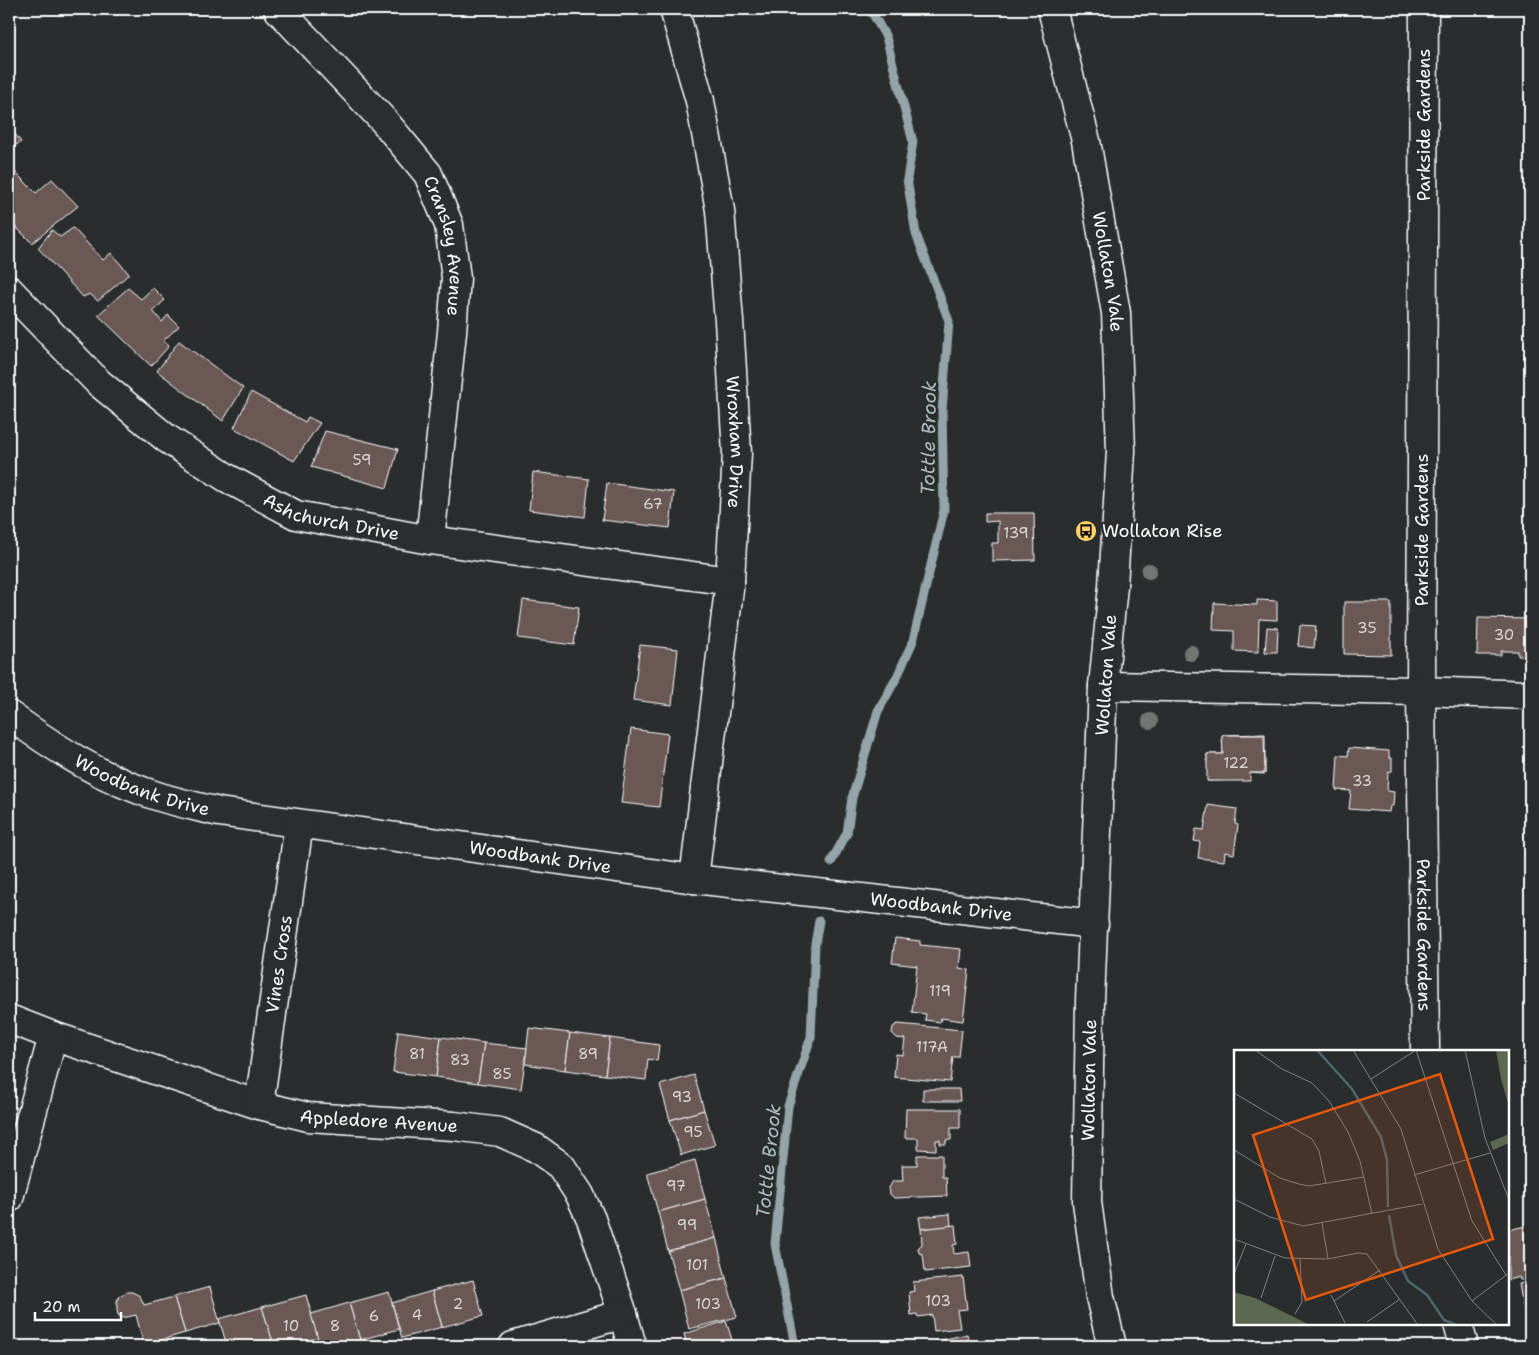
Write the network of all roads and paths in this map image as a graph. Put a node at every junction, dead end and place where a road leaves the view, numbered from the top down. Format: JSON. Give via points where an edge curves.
{"nodes":[{"id":1,"x":278,"y":9,"type":"edge"},
{"id":2,"x":674,"y":9,"type":"edge"},
{"id":3,"x":1052,"y":9,"type":"edge"},
{"id":4,"x":1424,"y":9,"type":"edge"},
{"id":5,"x":9,"y":290,"type":"edge"},
{"id":6,"x":430,"y":540,"type":"junction"},
{"id":7,"x":730,"y":581,"type":"junction"},
{"id":8,"x":1103,"y":686,"type":"junction"},
{"id":9,"x":1420,"y":691,"type":"junction"},
{"id":10,"x":1530,"y":695,"type":"edge"},
{"id":11,"x":9,"y":715,"type":"edge"},
{"id":12,"x":299,"y":824,"type":"junction"},
{"id":13,"x":694,"y":879,"type":"junction"},
{"id":14,"x":1094,"y":924,"type":"junction"},
{"id":15,"x":9,"y":1019,"type":"edge"},
{"id":16,"x":53,"y":1036,"type":"junction"},
{"id":17,"x":1425,"y":1050,"type":"edge"},
{"id":18,"x":259,"y":1105,"type":"junction"},
{"id":19,"x":9,"y":1198,"type":"edge"},
{"id":20,"x":623,"y":1314,"type":"junction"},
{"id":21,"x":1458,"y":1325,"type":"edge"},
{"id":22,"x":513,"y":1346,"type":"edge"},
{"id":23,"x":632,"y":1346,"type":"edge"},
{"id":24,"x":1112,"y":1346,"type":"edge"},
{"id":25,"x":1464,"y":1346,"type":"edge"}],
"edges":[{"from":1,"to":6,"type":"street","name":"Cransley Avenue","via":[[385,122],[428,174],[449,225],[456,278]]},
{"from":2,"to":7,"type":"street","name":"Wroxham Drive","via":[[700,101],[720,210],[737,453]]},
{"from":3,"to":8,"type":"street","name":"Wollaton Vale","via":[[1086,141],[1116,313],[1122,451]]},
{"from":4,"to":9,"type":"street","name":"Parkside Gardens"},
{"from":5,"to":6,"type":"street","name":"Ashchurch Drive","via":[[99,383],[166,438],[227,478],[296,515]]},
{"from":6,"to":7,"type":"street","name":"Ashchurch Drive"},
{"from":7,"to":13,"type":"street","name":"Wroxham Drive"},
{"from":8,"to":9,"type":"street"},
{"from":8,"to":14,"type":"street","name":"Wollaton Vale"},
{"from":9,"to":10,"type":"street"},
{"from":9,"to":17,"type":"street","name":"Parkside Gardens"},
{"from":11,"to":12,"type":"street","name":"Woodbank Drive","via":[[55,748],[107,776],[159,797],[219,812]]},
{"from":12,"to":13,"type":"street","name":"Woodbank Drive"},
{"from":12,"to":18,"type":"street","name":"Vines Cross"},
{"from":13,"to":14,"type":"street","name":"Woodbank Drive"},
{"from":14,"to":24,"type":"street","name":"Wollaton Vale","via":[[1087,1202],[1100,1297]]},
{"from":15,"to":16,"type":"street","name":"Appledore Avenue"},
{"from":16,"to":18,"type":"street","name":"Appledore Avenue"},
{"from":16,"to":19,"type":"street"},
{"from":18,"to":20,"type":"street","name":"Appledore Avenue","via":[[308,1117],[500,1132],[536,1148],[561,1166],[580,1195]]},
{"from":20,"to":22,"type":"street"},
{"from":20,"to":23,"type":"street","name":"Appledore Avenue"},
{"from":21,"to":25,"type":"street"}]}
